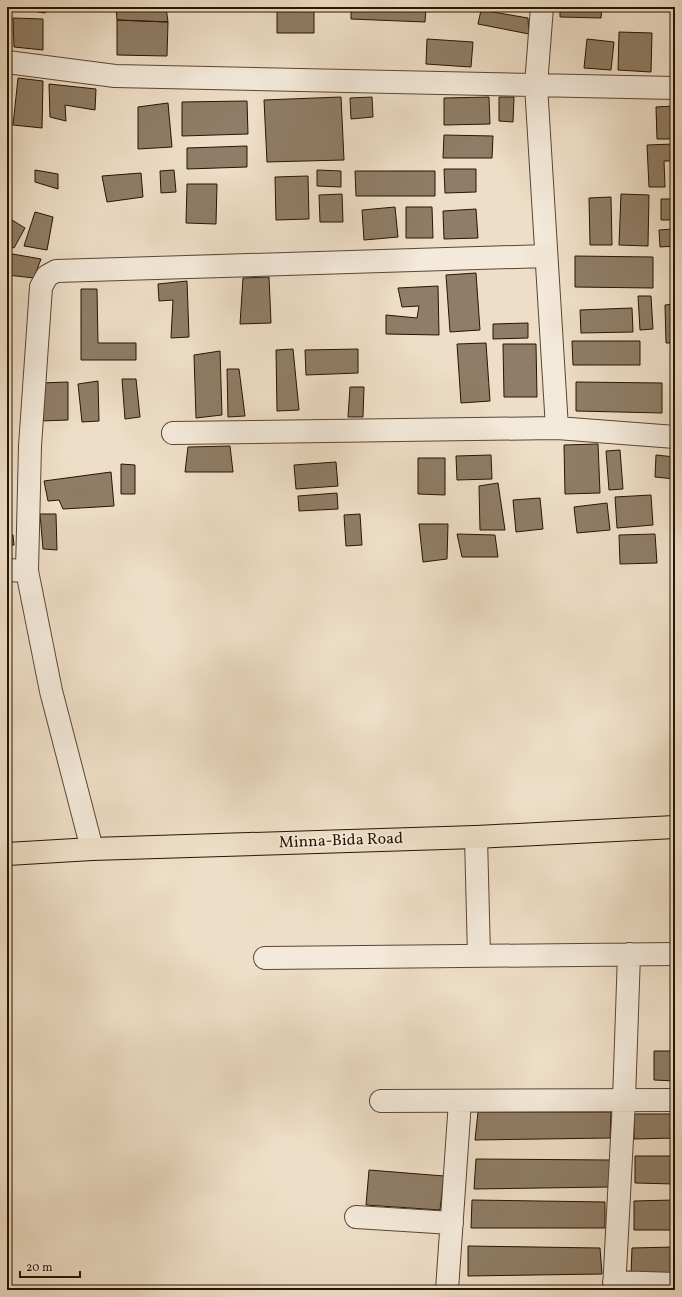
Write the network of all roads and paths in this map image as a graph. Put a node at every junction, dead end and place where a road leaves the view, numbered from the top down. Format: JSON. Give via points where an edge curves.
{"nodes":[{"id":1,"x":542,"y":7,"type":"edge"},
{"id":2,"x":7,"y":62,"type":"edge"},
{"id":3,"x":536,"y":85,"type":"junction"},
{"id":4,"x":675,"y":88,"type":"edge"},
{"id":5,"x":546,"y":256,"type":"junction"},
{"id":6,"x":557,"y":428,"type":"junction"},
{"id":7,"x":173,"y":433,"type":"dead end"},
{"id":8,"x":675,"y":437,"type":"edge"},
{"id":9,"x":17,"y":571,"type":"edge"},
{"id":10,"x":675,"y":826,"type":"edge"},
{"id":11,"x":476,"y":837,"type":"junction"},
{"id":12,"x":92,"y":849,"type":"junction"},
{"id":13,"x":7,"y":854,"type":"edge"},
{"id":14,"x":629,"y":954,"type":"junction"},
{"id":15,"x":675,"y":954,"type":"edge"},
{"id":16,"x":478,"y":956,"type":"junction"},
{"id":17,"x":265,"y":958,"type":"dead end"},
{"id":18,"x":624,"y":1100,"type":"junction"},
{"id":19,"x":675,"y":1100,"type":"edge"},
{"id":20,"x":380,"y":1101,"type":"dead end"},
{"id":21,"x":460,"y":1101,"type":"junction"},
{"id":22,"x":356,"y":1217,"type":"dead end"},
{"id":23,"x":452,"y":1223,"type":"junction"},
{"id":24,"x":675,"y":1284,"type":"edge"},
{"id":25,"x":614,"y":1286,"type":"edge"},
{"id":26,"x":448,"y":1290,"type":"edge"}],
"edges":[{"from":1,"to":3,"type":"street"},
{"from":2,"to":3,"type":"street","via":[[115,76]]},
{"from":3,"to":4,"type":"street"},
{"from":3,"to":5,"type":"street"},
{"from":5,"to":6,"type":"street"},
{"from":5,"to":9,"type":"street","via":[[56,271],[48,276],[41,287],[30,446]]},
{"from":6,"to":7,"type":"street"},
{"from":6,"to":8,"type":"street"},
{"from":9,"to":12,"type":"street"},
{"from":10,"to":11,"type":"main road","name":"Minna-Bida Road"},
{"from":11,"to":12,"type":"main road","name":"Minna-Bida Road"},
{"from":11,"to":16,"type":"street"},
{"from":12,"to":13,"type":"main road","name":"Minna-Bida Road"},
{"from":14,"to":15,"type":"street"},
{"from":14,"to":16,"type":"street"},
{"from":14,"to":18,"type":"street"},
{"from":16,"to":17,"type":"street"},
{"from":18,"to":19,"type":"street"},
{"from":18,"to":21,"type":"street"},
{"from":18,"to":25,"type":"street"},
{"from":20,"to":21,"type":"street"},
{"from":21,"to":23,"type":"street"},
{"from":22,"to":23,"type":"street"},
{"from":23,"to":26,"type":"street"},
{"from":24,"to":25,"type":"street"}]}
